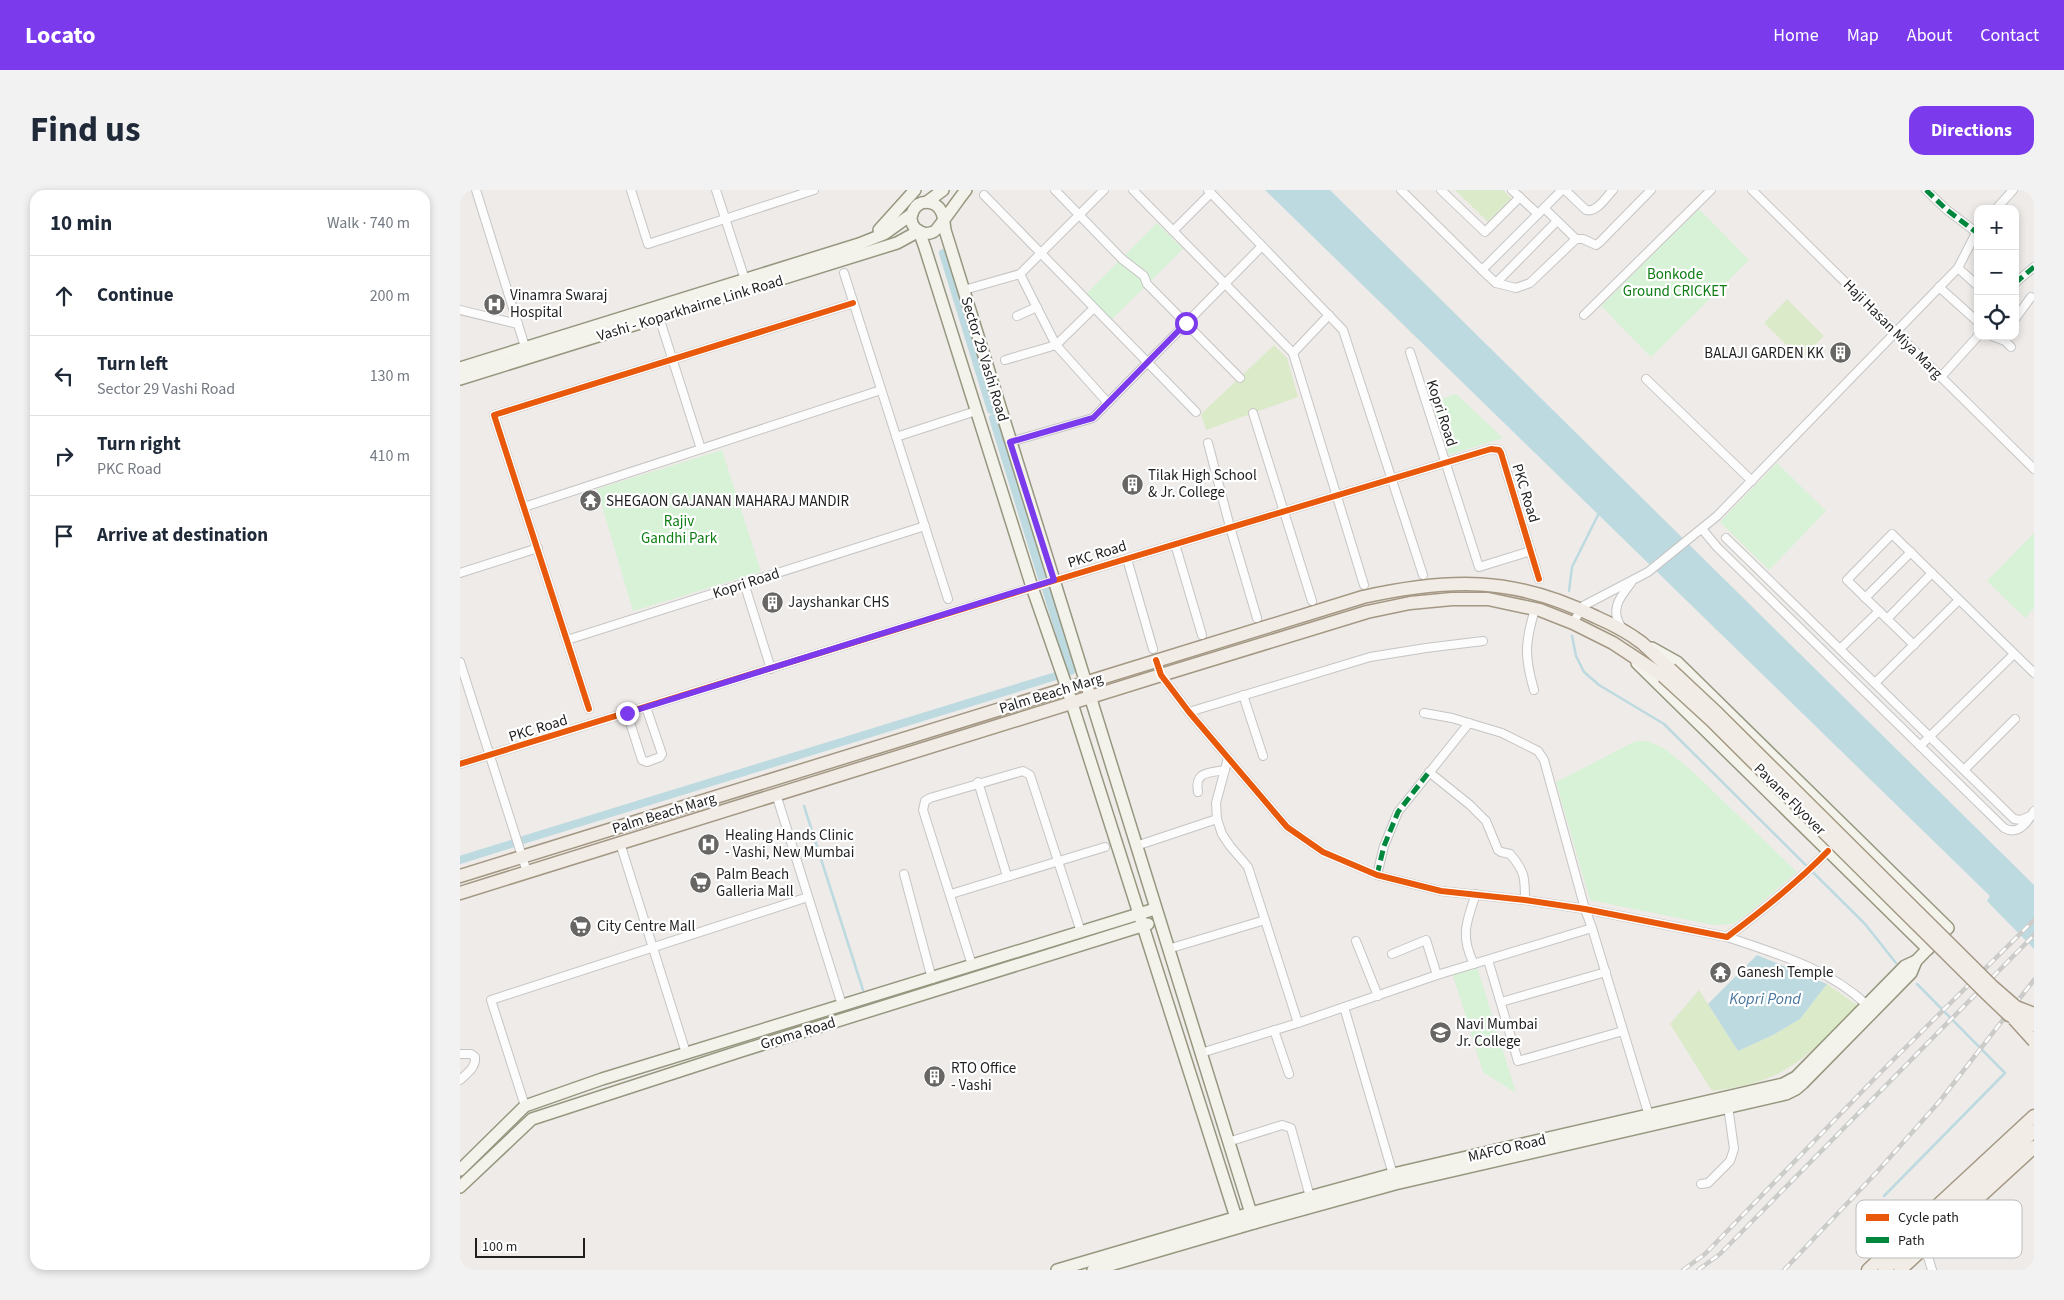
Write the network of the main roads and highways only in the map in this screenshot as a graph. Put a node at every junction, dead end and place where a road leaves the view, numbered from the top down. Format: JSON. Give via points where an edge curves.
{"nodes":[{"id":1,"x":915,"y":190,"type":"edge"},
{"id":2,"x":943,"y":190,"type":"edge"},
{"id":3,"x":966,"y":190,"type":"edge"},
{"id":4,"x":927,"y":202,"type":"junction"},
{"id":5,"x":912,"y":214,"type":"junction"},
{"id":6,"x":943,"y":220,"type":"junction"},
{"id":7,"x":919,"y":231,"type":"junction"},
{"id":8,"x":859,"y":244,"type":"junction"},
{"id":9,"x":746,"y":284,"type":"junction"},
{"id":10,"x":527,"y":353,"type":"junction"},
{"id":11,"x":460,"y":368,"type":"edge"},
{"id":12,"x":460,"y":380,"type":"edge"},
{"id":13,"x":1641,"y":643,"type":"junction"},
{"id":14,"x":1631,"y":655,"type":"junction"},
{"id":15,"x":1666,"y":672,"type":"junction"},
{"id":16,"x":1085,"y":682,"type":"junction"},
{"id":17,"x":1067,"y":688,"type":"junction"},
{"id":18,"x":1090,"y":698,"type":"junction"},
{"id":19,"x":1072,"y":704,"type":"junction"},
{"id":20,"x":460,"y":876,"type":"edge"},
{"id":21,"x":460,"y":893,"type":"edge"},
{"id":22,"x":1155,"y":909,"type":"junction"},
{"id":23,"x":1139,"y":914,"type":"junction"},
{"id":24,"x":1159,"y":921,"type":"junction"},
{"id":25,"x":1143,"y":926,"type":"junction"},
{"id":26,"x":1928,"y":950,"type":"junction"},
{"id":27,"x":1916,"y":961,"type":"junction"},
{"id":28,"x":2034,"y":1014,"type":"edge"},
{"id":29,"x":2009,"y":1015,"type":"junction"},
{"id":30,"x":2034,"y":1025,"type":"edge"},
{"id":31,"x":2034,"y":1041,"type":"edge"},
{"id":32,"x":602,"y":1079,"type":"junction"},
{"id":33,"x":606,"y":1094,"type":"junction"},
{"id":34,"x":2034,"y":1116,"type":"edge"},
{"id":35,"x":1650,"y":1119,"type":"junction"},
{"id":36,"x":2034,"y":1131,"type":"edge"},
{"id":37,"x":2034,"y":1147,"type":"edge"},
{"id":38,"x":460,"y":1170,"type":"edge"},
{"id":39,"x":1394,"y":1179,"type":"junction"},
{"id":40,"x":460,"y":1188,"type":"edge"},
{"id":41,"x":1943,"y":1200,"type":"edge"},
{"id":42,"x":1960,"y":1200,"type":"edge"},
{"id":43,"x":1976,"y":1200,"type":"edge"},
{"id":44,"x":1252,"y":1218,"type":"junction"},
{"id":45,"x":1237,"y":1222,"type":"junction"},
{"id":46,"x":1881,"y":1258,"type":"edge"},
{"id":47,"x":1897,"y":1258,"type":"edge"},
{"id":48,"x":1913,"y":1258,"type":"edge"},
{"id":49,"x":1057,"y":1270,"type":"edge"},
{"id":50,"x":1093,"y":1270,"type":"edge"},
{"id":51,"x":1868,"y":1270,"type":"edge"},
{"id":52,"x":1884,"y":1270,"type":"edge"},
{"id":53,"x":1900,"y":1270,"type":"edge"}],
"edges":[{"from":1,"to":8,"type":"main road","via":[[883,226]]},
{"from":2,"to":4,"type":"main road"},
{"from":3,"to":6,"type":"main road"},
{"from":4,"to":5,"type":"main road","via":[[918,205]]},
{"from":4,"to":6,"type":"main road","via":[[941,210]]},
{"from":5,"to":7,"type":"main road","via":[[912,224]]},
{"from":5,"to":8,"type":"main road","name":"Vashi - Koparkhairne Link Road","via":[[884,234]]},
{"from":6,"to":7,"type":"main road","via":[[938,230],[928,234]]},
{"from":6,"to":16,"type":"main road","name":"Sector 29 Vashi Road"},
{"from":7,"to":9,"type":"main road","name":"Vashi - Koparkhairne Link Road","via":[[897,243]]},
{"from":7,"to":17,"type":"main road","name":"Sector 29 Vashi Road"},
{"from":8,"to":9,"type":"main road","name":"Vashi - Koparkhairne Link Road"},
{"from":9,"to":10,"type":"main road","name":"Vashi - Koparkhairne Link Road"},
{"from":10,"to":11,"type":"main road","name":"Vashi - Koparkhairne Link Road"},
{"from":10,"to":12,"type":"main road","name":"Vashi - Koparkhairne Link Road"},
{"from":13,"to":15,"type":"main road","name":"Pavane Flyover"},
{"from":13,"to":16,"type":"main road","name":"Palm Beach Marg","via":[[1580,609],[1544,595],[1490,584],[1452,583],[1408,587],[1363,597],[1155,655]]},
{"from":13,"to":26,"type":"main road","name":"MAFCO Road","via":[[1677,662],[1948,928]]},
{"from":14,"to":15,"type":"main road","name":"Pavane Flyover"},
{"from":14,"to":18,"type":"main road","name":"Palm Beach Marg","via":[[1574,623],[1535,609],[1488,600],[1452,599],[1367,612]]},
{"from":14,"to":26,"type":"main road"},
{"from":15,"to":28,"type":"main road","name":"Pavane Flyover","bridge":true,"via":[[1718,714],[1993,987],[2016,1007]]},
{"from":15,"to":29,"type":"main road","name":"Pavane Flyover","bridge":true},
{"from":16,"to":17,"type":"main road","name":"Palm Beach Marg"},
{"from":16,"to":18,"type":"main road","name":"Sector 29 Vashi Road"},
{"from":17,"to":19,"type":"main road","name":"Sector 29 Vashi Road"},
{"from":17,"to":20,"type":"main road","name":"Palm Beach Marg"},
{"from":18,"to":19,"type":"main road","name":"Palm Beach Marg"},
{"from":18,"to":22,"type":"main road","name":"Sector 29 Vashi Road"},
{"from":19,"to":21,"type":"main road","name":"Palm Beach Marg"},
{"from":19,"to":23,"type":"main road","name":"Sector 29 Vashi Road"},
{"from":22,"to":23,"type":"main road","name":"Groma Road"},
{"from":22,"to":24,"type":"main road","name":"Sector 29 Vashi Road"},
{"from":23,"to":25,"type":"main road","name":"Sector 29 Vashi Road"},
{"from":23,"to":32,"type":"main road","name":"Groma Road"},
{"from":24,"to":25,"type":"main road","name":"Groma Road"},
{"from":24,"to":44,"type":"main road","name":"Sector 29 Vashi Road"},
{"from":25,"to":33,"type":"main road","name":"Groma Road"},
{"from":25,"to":45,"type":"main road","name":"Sector 29 Vashi Road"},
{"from":26,"to":27,"type":"main road","name":"MAFCO Road"},
{"from":27,"to":35,"type":"main road","name":"MAFCO Road","via":[[1905,966],[1790,1082]]},
{"from":27,"to":35,"type":"main road","name":"MAFCO Road","via":[[1911,973],[1796,1089],[1728,1106]]},
{"from":29,"to":30,"type":"main road","name":"Pavane Flyover","bridge":true},
{"from":29,"to":31,"type":"main road","bridge":true},
{"from":32,"to":33,"type":"main road"},
{"from":32,"to":38,"type":"main road","name":"Groma Road","via":[[525,1106]]},
{"from":33,"to":40,"type":"main road","name":"Groma Road","via":[[532,1119]]},
{"from":34,"to":41,"type":"main road"},
{"from":35,"to":39,"type":"main road","name":"MAFCO Road"},
{"from":36,"to":42,"type":"main road"},
{"from":37,"to":43,"type":"main road"},
{"from":39,"to":44,"type":"main road","name":"MAFCO Road"},
{"from":39,"to":44,"type":"main road","name":"MAFCO Road","via":[[1310,1197]]},
{"from":44,"to":45,"type":"main road","name":"MAFCO Road"},
{"from":45,"to":49,"type":"main road","name":"MAFCO Road"},
{"from":45,"to":50,"type":"main road","name":"MAFCO Road"},
{"from":46,"to":51,"type":"main road"},
{"from":47,"to":52,"type":"main road"},
{"from":48,"to":53,"type":"main road"}]}
